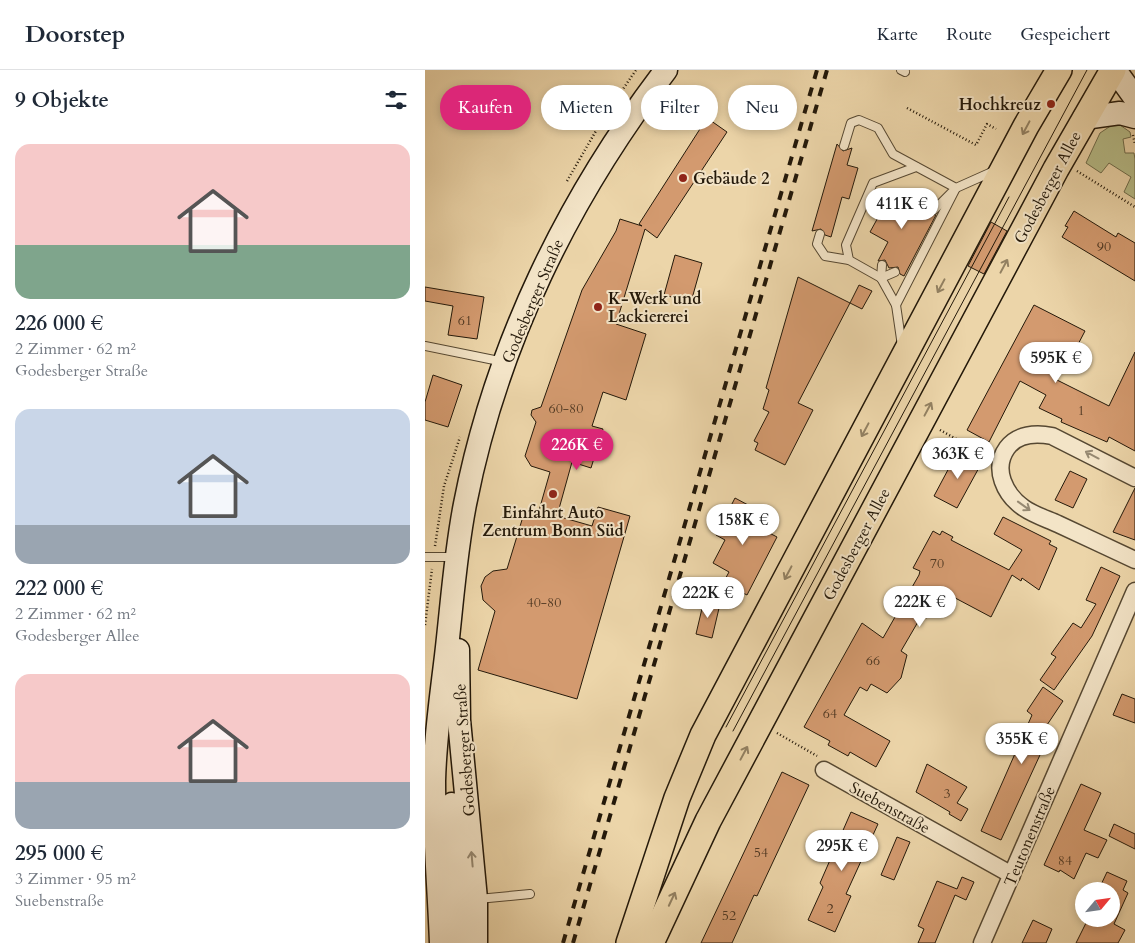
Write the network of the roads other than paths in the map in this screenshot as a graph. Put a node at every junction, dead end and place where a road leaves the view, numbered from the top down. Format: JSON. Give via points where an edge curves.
{"nodes":[{"id":1,"x":666,"y":70,"type":"edge"},
{"id":2,"x":1059,"y":70,"type":"edge"},
{"id":3,"x":1114,"y":70,"type":"edge"},
{"id":4,"x":1135,"y":98,"type":"edge"},
{"id":5,"x":1135,"y":117,"type":"edge"},
{"id":6,"x":1084,"y":118,"type":"junction"},
{"id":7,"x":844,"y":146,"type":"dead end"},
{"id":8,"x":1005,"y":166,"type":"junction"},
{"id":9,"x":916,"y":167,"type":"junction"},
{"id":10,"x":956,"y":188,"type":"junction"},
{"id":11,"x":934,"y":210,"type":"dead end"},
{"id":12,"x":820,"y":234,"type":"dead end"},
{"id":13,"x":925,"y":243,"type":"junction"},
{"id":14,"x":849,"y":260,"type":"junction"},
{"id":15,"x":911,"y":264,"type":"dead end"},
{"id":16,"x":881,"y":278,"type":"junction"},
{"id":17,"x":896,"y":305,"type":"junction"},
{"id":18,"x":425,"y":346,"type":"edge"},
{"id":19,"x":904,"y":357,"type":"junction"},
{"id":20,"x":505,"y":362,"type":"junction"},
{"id":21,"x":1135,"y":478,"type":"edge"},
{"id":22,"x":425,"y":557,"type":"edge"},
{"id":23,"x":456,"y":557,"type":"junction"},
{"id":24,"x":1135,"y":560,"type":"edge"},
{"id":25,"x":1135,"y":591,"type":"edge"},
{"id":26,"x":446,"y":656,"type":"junction"},
{"id":27,"x":824,"y":770,"type":"road end"},
{"id":28,"x":430,"y":781,"type":"edge"},
{"id":29,"x":1012,"y":875,"type":"junction"},
{"id":30,"x":530,"y":894,"type":"dead end"},
{"id":31,"x":476,"y":900,"type":"junction"},
{"id":32,"x":441,"y":943,"type":"edge"},
{"id":33,"x":460,"y":943,"type":"edge"},
{"id":34,"x":476,"y":943,"type":"edge"},
{"id":35,"x":629,"y":943,"type":"edge"},
{"id":36,"x":651,"y":943,"type":"edge"},
{"id":37,"x":982,"y":943,"type":"edge"}],
"edges":[{"from":1,"to":20,"type":"main road","name":"Godesberger Straße","via":[[602,159],[573,211],[537,282]]},
{"from":2,"to":8,"type":"main road","one_way":true},
{"from":3,"to":4,"type":"main road"},
{"from":3,"to":6,"type":"main road","name":"Godesberger Allee"},
{"from":5,"to":6,"type":"main road","via":[[1120,113]]},
{"from":36,"to":6,"type":"main road","name":"Godesberger Allee","one_way":true,"via":[[708,821]]},
{"from":7,"to":9,"type":"lane","via":[[851,124],[865,121],[878,128],[893,154]]},
{"from":8,"to":10,"type":"lane"},
{"from":8,"to":19,"type":"main road","one_way":true},
{"from":9,"to":10,"type":"lane"},
{"from":9,"to":14,"type":"lane","via":[[873,183],[846,245]]},
{"from":10,"to":11,"type":"lane"},
{"from":10,"to":13,"type":"lane"},
{"from":12,"to":14,"type":"lane","via":[[817,244],[825,256]]},
{"from":13,"to":15,"type":"lane"},
{"from":13,"to":17,"type":"lane"},
{"from":14,"to":16,"type":"lane"},
{"from":16,"to":16,"type":"lane","via":[[888,268]]},
{"from":16,"to":17,"type":"lane"},
{"from":17,"to":19,"type":"lane"},
{"from":18,"to":20,"type":"lane"},
{"from":19,"to":35,"type":"main road","one_way":true,"via":[[703,734],[677,798]]},
{"from":20,"to":23,"type":"main road","name":"Godesberger Straße","via":[[473,465]]},
{"from":21,"to":24,"type":"street","one_way":true,"via":[[1052,436],[1038,434],[1021,437],[1007,448],[1000,463],[1001,478],[1008,493],[1023,508]]},
{"from":22,"to":23,"type":"lane"},
{"from":23,"to":26,"type":"main road","name":"Godesberger Straße"},
{"from":31,"to":23,"type":"main road","name":"Godesberger Straße","one_way":true,"via":[[459,720]]},
{"from":25,"to":29,"type":"street","name":"Teutonenstraße"},
{"from":26,"to":28,"type":"main road","name":"Godesberger Straße","via":[[433,726]]},
{"from":26,"to":33,"type":"main road","name":"Godesberger Straße"},
{"from":27,"to":29,"type":"street","name":"Suebenstraße"},
{"from":28,"to":32,"type":"main road","name":"Godesberger Straße"},
{"from":29,"to":37,"type":"street","name":"Teutonenstraße"},
{"from":30,"to":31,"type":"lane"},
{"from":31,"to":34,"type":"main road","name":"Godesberger Straße"}]}
